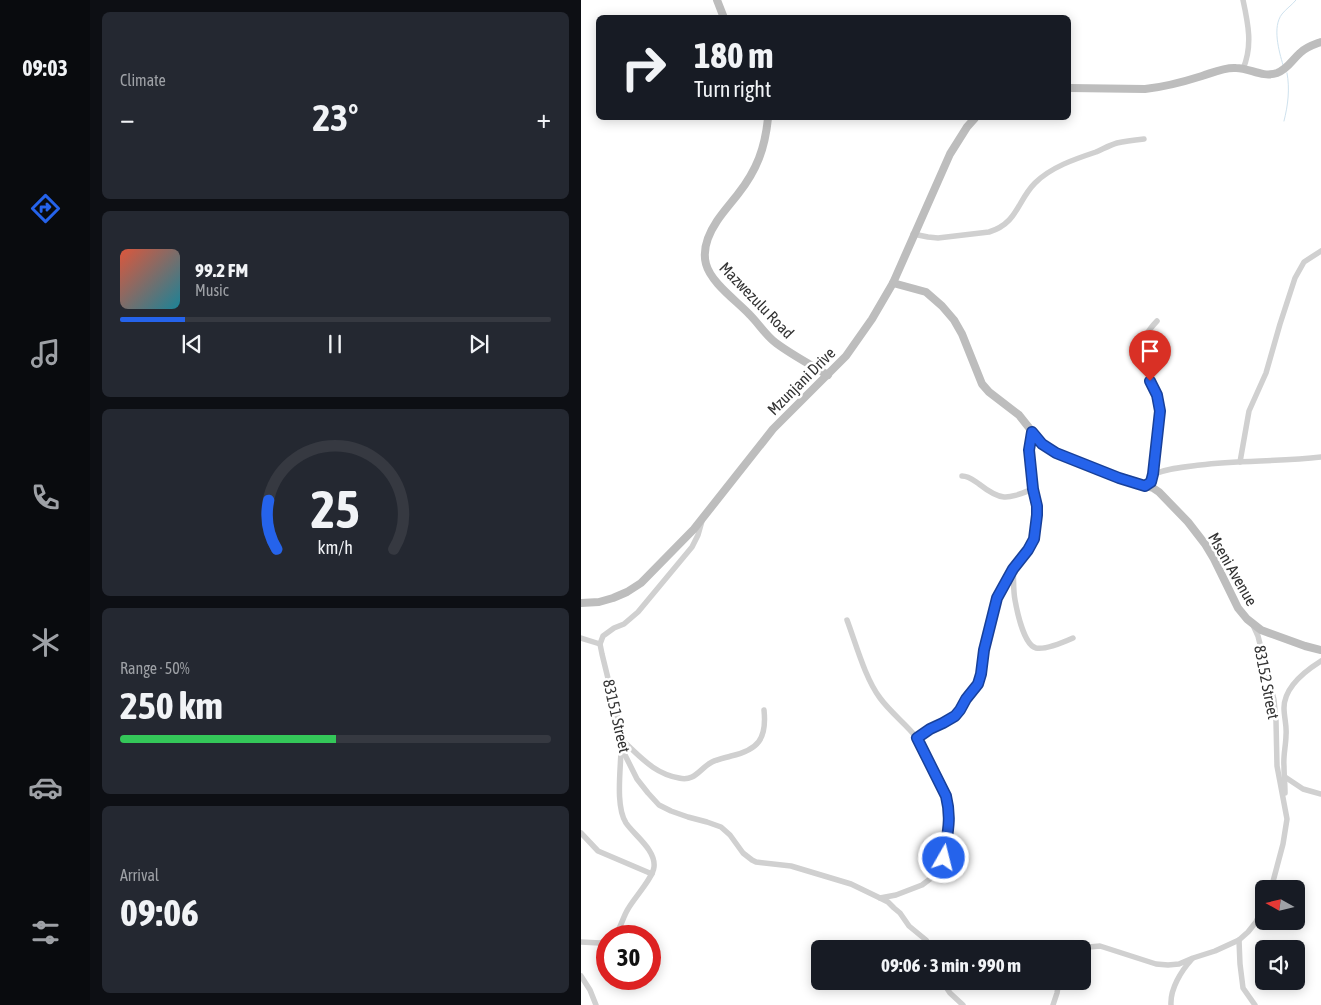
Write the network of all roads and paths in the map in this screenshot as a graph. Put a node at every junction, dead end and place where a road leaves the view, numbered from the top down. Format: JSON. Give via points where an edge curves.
{"nodes":[{"id":1,"x":717,"y":0,"type":"edge"},
{"id":2,"x":1243,"y":0,"type":"edge"},
{"id":3,"x":723,"y":15,"type":"edge"},
{"id":4,"x":1321,"y":42,"type":"edge"},
{"id":5,"x":1243,"y":69,"type":"junction"},
{"id":6,"x":1071,"y":88,"type":"edge"},
{"id":7,"x":768,"y":120,"type":"edge"},
{"id":8,"x":973,"y":120,"type":"edge"},
{"id":9,"x":1144,"y":139,"type":"dead end"},
{"id":10,"x":913,"y":234,"type":"junction"},
{"id":11,"x":1321,"y":251,"type":"edge"},
{"id":12,"x":893,"y":283,"type":"junction"},
{"id":13,"x":1157,"y":322,"type":"dead end"},
{"id":14,"x":828,"y":375,"type":"junction"},
{"id":15,"x":1032,"y":432,"type":"junction"},
{"id":16,"x":1321,"y":457,"type":"edge"},
{"id":17,"x":1240,"y":462,"type":"junction"},
{"id":18,"x":1153,"y":474,"type":"junction"},
{"id":19,"x":961,"y":476,"type":"dead end"},
{"id":20,"x":1145,"y":486,"type":"junction"},
{"id":21,"x":1033,"y":489,"type":"junction"},
{"id":22,"x":702,"y":519,"type":"junction"},
{"id":23,"x":1013,"y":569,"type":"junction"},
{"id":24,"x":581,"y":603,"type":"edge"},
{"id":25,"x":847,"y":620,"type":"dead end"},
{"id":26,"x":1252,"y":623,"type":"junction"},
{"id":27,"x":581,"y":638,"type":"edge"},
{"id":28,"x":1073,"y":638,"type":"dead end"},
{"id":29,"x":600,"y":644,"type":"junction"},
{"id":30,"x":1321,"y":650,"type":"edge"},
{"id":31,"x":1321,"y":661,"type":"edge"},
{"id":32,"x":763,"y":710,"type":"dead end"},
{"id":33,"x":917,"y":738,"type":"junction"},
{"id":34,"x":622,"y":740,"type":"junction"},
{"id":35,"x":1285,"y":777,"type":"junction"},
{"id":36,"x":1321,"y":794,"type":"edge"},
{"id":37,"x":1285,"y":801,"type":"junction"},
{"id":38,"x":581,"y":833,"type":"edge"},
{"id":39,"x":652,"y":874,"type":"junction"},
{"id":40,"x":1274,"y":880,"type":"edge"},
{"id":41,"x":880,"y":898,"type":"junction"},
{"id":42,"x":1255,"y":921,"type":"edge"},
{"id":43,"x":622,"y":925,"type":"edge"},
{"id":44,"x":927,"y":940,"type":"edge"},
{"id":45,"x":1239,"y":940,"type":"junction"},
{"id":46,"x":581,"y":942,"type":"edge"},
{"id":47,"x":596,"y":943,"type":"edge"},
{"id":48,"x":1091,"y":947,"type":"edge"},
{"id":49,"x":1193,"y":958,"type":"junction"},
{"id":50,"x":581,"y":976,"type":"edge"},
{"id":51,"x":948,"y":990,"type":"edge"},
{"id":52,"x":1058,"y":990,"type":"edge"},
{"id":53,"x":596,"y":1005,"type":"edge"},
{"id":54,"x":963,"y":1005,"type":"edge"},
{"id":55,"x":1053,"y":1005,"type":"edge"},
{"id":56,"x":1171,"y":1005,"type":"edge"},
{"id":57,"x":1255,"y":1005,"type":"edge"}],
"edges":[{"from":1,"to":3,"type":"street"},
{"from":2,"to":5,"type":"street","via":[[1249,30],[1248,58]]},
{"from":4,"to":5,"type":"street","via":[[1305,49],[1280,72],[1265,74]]},
{"from":5,"to":6,"type":"street","via":[[1228,68],[1157,88]]},
{"from":7,"to":14,"type":"street","name":"Mazwezulu Road","via":[[761,157],[717,220],[709,237],[705,263],[713,278],[774,342]]},
{"from":8,"to":10,"type":"street","name":"Mzunjani Drive","via":[[950,154]]},
{"from":9,"to":10,"type":"street","via":[[1117,143],[1049,172],[1035,183],[1009,220],[996,230],[938,238]]},
{"from":10,"to":12,"type":"street","name":"Mzunjani Drive"},
{"from":11,"to":17,"type":"street","via":[[1304,262],[1295,278],[1266,373],[1249,411]]},
{"from":12,"to":14,"type":"street","name":"Mzunjani Drive","via":[[847,356]]},
{"from":12,"to":15,"type":"street","name":"Mseni Avenue","via":[[926,292],[942,306],[962,334],[982,384],[1019,415]]},
{"from":13,"to":18,"type":"street","via":[[1145,336],[1141,347],[1143,365],[1159,402]]},
{"from":14,"to":22,"type":"street","name":"Mzunjani Drive","via":[[773,429]]},
{"from":15,"to":20,"type":"street","name":"Mseni Avenue","via":[[1056,453]]},
{"from":15,"to":21,"type":"street","via":[[1029,450]]},
{"from":16,"to":17,"type":"street"},
{"from":17,"to":18,"type":"street","via":[[1173,468]]},
{"from":18,"to":20,"type":"street","via":[[1151,482]]},
{"from":19,"to":21,"type":"street","via":[[969,477],[1004,498]]},
{"from":20,"to":26,"type":"street","name":"Mseni Avenue","via":[[1165,498],[1188,522],[1214,559],[1238,608]]},
{"from":21,"to":23,"type":"street","via":[[1037,506],[1035,532],[1028,550]]},
{"from":22,"to":24,"type":"street","name":"Mzunjani Drive","via":[[634,588],[599,602]]},
{"from":22,"to":29,"type":"street","via":[[695,542],[665,581],[638,612],[624,624],[606,632]]},
{"from":23,"to":28,"type":"street","via":[[1015,599],[1031,646],[1043,648]]},
{"from":23,"to":33,"type":"street","via":[[997,598],[978,684],[955,716]]},
{"from":25,"to":33,"type":"street","via":[[874,688]]},
{"from":26,"to":30,"type":"street","name":"Mseni Avenue","via":[[1261,630]]},
{"from":26,"to":37,"type":"street","name":"83152 Street","via":[[1273,700],[1277,766]]},
{"from":27,"to":29,"type":"street"},
{"from":29,"to":34,"type":"street","name":"83151 Street"},
{"from":31,"to":35,"type":"street","name":"83152 Street","via":[[1304,672],[1285,702]]},
{"from":32,"to":34,"type":"street","via":[[765,722],[761,738],[753,748],[712,762],[691,778],[680,779],[655,769]]},
{"from":33,"to":41,"type":"street","via":[[948,805],[950,822],[943,864],[925,882],[908,891]]},
{"from":34,"to":39,"type":"street","via":[[621,810],[626,823],[653,856],[655,867]]},
{"from":34,"to":41,"type":"street","name":"83151 Street","via":[[630,766],[659,804],[688,818],[721,827],[743,853],[756,862],[791,866],[851,884]]},
{"from":35,"to":36,"type":"street","via":[[1303,789]]},
{"from":35,"to":37,"type":"street","name":"83152 Street"},
{"from":37,"to":40,"type":"street","name":"83152 Street","via":[[1287,827]]},
{"from":38,"to":39,"type":"street","via":[[598,851]]},
{"from":39,"to":43,"type":"street","via":[[627,910]]},
{"from":41,"to":44,"type":"street","name":"83151 Street"},
{"from":42,"to":45,"type":"street"},
{"from":45,"to":49,"type":"street"},
{"from":45,"to":57,"type":"street","via":[[1243,988]]},
{"from":46,"to":47,"type":"street"},
{"from":48,"to":49,"type":"street","via":[[1100,946],[1156,964],[1179,964]]},
{"from":49,"to":56,"type":"street","via":[[1174,987]]},
{"from":50,"to":53,"type":"street"},
{"from":51,"to":54,"type":"street"},
{"from":52,"to":55,"type":"street"}]}
